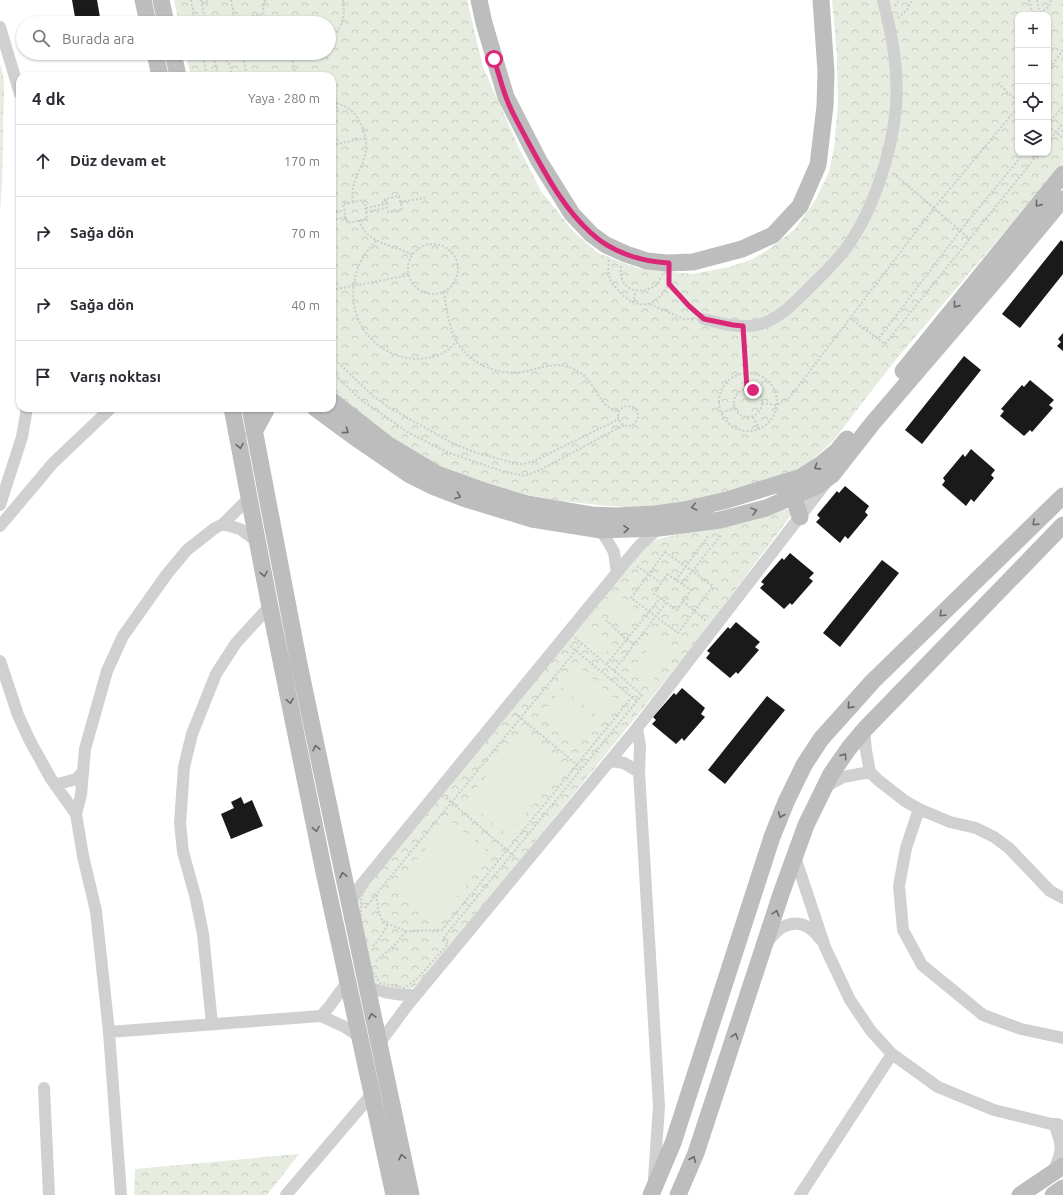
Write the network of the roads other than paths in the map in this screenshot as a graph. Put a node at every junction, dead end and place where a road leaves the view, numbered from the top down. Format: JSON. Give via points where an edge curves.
{"nodes":[{"id":1,"x":143,"y":0,"type":"edge"},
{"id":2,"x":161,"y":0,"type":"edge"},
{"id":3,"x":479,"y":0,"type":"edge"},
{"id":4,"x":821,"y":0,"type":"edge"},
{"id":5,"x":883,"y":0,"type":"edge"},
{"id":6,"x":146,"y":16,"type":"edge"},
{"id":7,"x":164,"y":16,"type":"edge"},
{"id":8,"x":0,"y":27,"type":"edge"},
{"id":9,"x":156,"y":60,"type":"edge"},
{"id":10,"x":175,"y":60,"type":"edge"},
{"id":11,"x":159,"y":72,"type":"edge"},
{"id":12,"x":177,"y":72,"type":"edge"},
{"id":13,"x":16,"y":81,"type":"edge"},
{"id":14,"x":1063,"y":174,"type":"edge"},
{"id":15,"x":1063,"y":199,"type":"edge"},
{"id":16,"x":704,"y":319,"type":"road end"},
{"id":17,"x":336,"y":404,"type":"edge"},
{"id":18,"x":26,"y":412,"type":"edge"},
{"id":19,"x":107,"y":412,"type":"edge"},
{"id":20,"x":233,"y":412,"type":"edge"},
{"id":21,"x":251,"y":412,"type":"edge"},
{"id":22,"x":265,"y":412,"type":"edge"},
{"id":23,"x":320,"y":412,"type":"edge"},
{"id":24,"x":254,"y":432,"type":"junction"},
{"id":25,"x":832,"y":475,"type":"junction"},
{"id":26,"x":780,"y":483,"type":"junction"},
{"id":27,"x":1063,"y":496,"type":"edge"},
{"id":28,"x":250,"y":497,"type":"junction"},
{"id":29,"x":791,"y":497,"type":"junction"},
{"id":30,"x":0,"y":505,"type":"edge"},
{"id":31,"x":800,"y":516,"type":"junction"},
{"id":32,"x":223,"y":524,"type":"junction"},
{"id":33,"x":1063,"y":525,"type":"edge"},
{"id":34,"x":0,"y":526,"type":"edge"},
{"id":35,"x":658,"y":528,"type":"junction"},
{"id":36,"x":601,"y":530,"type":"junction"},
{"id":37,"x":258,"y":543,"type":"junction"},
{"id":38,"x":617,"y":573,"type":"junction"},
{"id":39,"x":270,"y":606,"type":"junction"},
{"id":40,"x":0,"y":661,"type":"edge"},
{"id":41,"x":637,"y":728,"type":"junction"},
{"id":42,"x":864,"y":731,"type":"junction"},
{"id":43,"x":610,"y":761,"type":"junction"},
{"id":44,"x":83,"y":772,"type":"junction"},
{"id":45,"x":639,"y":772,"type":"junction"},
{"id":46,"x":870,"y":772,"type":"junction"},
{"id":47,"x":55,"y":785,"type":"junction"},
{"id":48,"x":825,"y":787,"type":"junction"},
{"id":49,"x":919,"y":808,"type":"junction"},
{"id":50,"x":76,"y":814,"type":"junction"},
{"id":51,"x":795,"y":857,"type":"junction"},
{"id":52,"x":1063,"y":898,"type":"edge"},
{"id":53,"x":355,"y":908,"type":"junction"},
{"id":54,"x":767,"y":942,"type":"junction"},
{"id":55,"x":825,"y":947,"type":"junction"},
{"id":56,"x":348,"y":981,"type":"junction"},
{"id":57,"x":366,"y":986,"type":"junction"},
{"id":58,"x":416,"y":996,"type":"junction"},
{"id":59,"x":321,"y":1016,"type":"junction"},
{"id":60,"x":212,"y":1024,"type":"junction"},
{"id":61,"x":109,"y":1032,"type":"junction"},
{"id":62,"x":360,"y":1037,"type":"junction"},
{"id":63,"x":1063,"y":1038,"type":"edge"},
{"id":64,"x":378,"y":1044,"type":"junction"},
{"id":65,"x":892,"y":1054,"type":"junction"},
{"id":66,"x":44,"y":1088,"type":"dead end"},
{"id":67,"x":372,"y":1094,"type":"junction"},
{"id":68,"x":1060,"y":1125,"type":"edge"},
{"id":69,"x":1058,"y":1170,"type":"edge"},
{"id":70,"x":1063,"y":1188,"type":"edge"},
{"id":71,"x":652,"y":1193,"type":"edge"},
{"id":72,"x":49,"y":1195,"type":"edge"},
{"id":73,"x":121,"y":1195,"type":"edge"},
{"id":74,"x":286,"y":1195,"type":"edge"},
{"id":75,"x":394,"y":1195,"type":"edge"},
{"id":76,"x":410,"y":1195,"type":"edge"},
{"id":77,"x":678,"y":1195,"type":"edge"},
{"id":78,"x":800,"y":1195,"type":"edge"},
{"id":79,"x":1020,"y":1195,"type":"edge"},
{"id":80,"x":1053,"y":1195,"type":"edge"}],
"edges":[{"from":1,"to":6,"type":"street"},
{"from":2,"to":7,"type":"street"},
{"from":3,"to":4,"type":"street","via":[[506,98],[539,162],[572,214],[606,245],[647,261],[665,263],[693,262],[742,249],[773,235],[800,206],[818,165],[825,106]]},
{"from":5,"to":16,"type":"street","via":[[895,60],[895,116],[889,151],[871,204],[858,228],[845,250],[824,274],[785,311],[762,324],[743,326]]},
{"from":8,"to":13,"type":"street"},
{"from":9,"to":11,"type":"street"},
{"from":10,"to":12,"type":"street"},
{"from":14,"to":26,"type":"street","one_way":true,"via":[[837,451],[801,477]]},
{"from":15,"to":25,"type":"street","via":[[872,424]]},
{"from":26,"to":17,"type":"street","one_way":true,"via":[[727,500],[655,514],[591,515],[527,504],[437,474],[386,444]]},
{"from":18,"to":30,"type":"street","via":[[22,436]]},
{"from":19,"to":34,"type":"street","via":[[54,464]]},
{"from":20,"to":28,"type":"street","one_way":true},
{"from":21,"to":24,"type":"street"},
{"from":22,"to":24,"type":"street"},
{"from":23,"to":36,"type":"street","one_way":true,"via":[[404,471],[432,486],[532,519]]},
{"from":53,"to":24,"type":"street","one_way":true,"via":[[299,664]]},
{"from":25,"to":29,"type":"street","via":[[817,486]]},
{"from":25,"to":31,"type":"street"},
{"from":26,"to":29,"type":"street"},
{"from":27,"to":71,"type":"street","one_way":true,"via":[[873,681],[821,739],[804,765],[772,836],[673,1142]]},
{"from":28,"to":32,"type":"street"},
{"from":28,"to":37,"type":"street"},
{"from":29,"to":31,"type":"street"},
{"from":35,"to":29,"type":"street","one_way":true,"via":[[720,527]]},
{"from":31,"to":41,"type":"street"},
{"from":32,"to":37,"type":"street","via":[[240,529]]},
{"from":32,"to":44,"type":"street","via":[[187,550],[145,603],[123,636],[107,671],[85,749]]},
{"from":33,"to":42,"type":"street"},
{"from":36,"to":35,"type":"street","one_way":true},
{"from":35,"to":38,"type":"street"},
{"from":36,"to":38,"type":"street","via":[[614,552]]},
{"from":37,"to":39,"type":"street","one_way":true},
{"from":38,"to":53,"type":"street","via":[[361,885]]},
{"from":39,"to":56,"type":"street","one_way":true},
{"from":39,"to":60,"type":"street","via":[[236,643],[216,674],[192,734],[184,767],[180,823],[203,934]]},
{"from":40,"to":47,"type":"street","via":[[18,715]]},
{"from":41,"to":43,"type":"street"},
{"from":41,"to":45,"type":"street","via":[[640,746]]},
{"from":42,"to":46,"type":"street"},
{"from":48,"to":42,"type":"street","one_way":true,"via":[[849,748]]},
{"from":43,"to":45,"type":"street","via":[[624,764]]},
{"from":43,"to":58,"type":"street"},
{"from":44,"to":47,"type":"street","via":[[76,779]]},
{"from":44,"to":50,"type":"street"},
{"from":45,"to":71,"type":"street","via":[[659,1106]]},
{"from":46,"to":48,"type":"street","via":[[843,777]]},
{"from":46,"to":49,"type":"street","via":[[905,801]]},
{"from":47,"to":50,"type":"street"},
{"from":48,"to":51,"type":"street","via":[[806,825]]},
{"from":49,"to":52,"type":"street","via":[[994,837],[1050,891]]},
{"from":49,"to":63,"type":"street","via":[[906,848],[899,886],[903,930],[922,965],[983,1016],[1021,1029]]},
{"from":50,"to":61,"type":"street","via":[[96,911]]},
{"from":54,"to":51,"type":"street","one_way":true},
{"from":51,"to":55,"type":"street"},
{"from":53,"to":57,"type":"street"},
{"from":54,"to":55,"type":"street","via":[[782,927],[806,924]]},
{"from":77,"to":54,"type":"street","one_way":true,"via":[[696,1153]]},
{"from":55,"to":65,"type":"street","via":[[850,1000]]},
{"from":56,"to":59,"type":"street"},
{"from":56,"to":62,"type":"street"},
{"from":57,"to":58,"type":"street","via":[[397,996]]},
{"from":64,"to":57,"type":"street","one_way":true},
{"from":58,"to":64,"type":"street"},
{"from":59,"to":60,"type":"street"},
{"from":59,"to":62,"type":"street"},
{"from":60,"to":61,"type":"street"},
{"from":61,"to":73,"type":"street"},
{"from":62,"to":67,"type":"street"},
{"from":76,"to":64,"type":"street","one_way":true},
{"from":65,"to":68,"type":"street","via":[[938,1087],[994,1110]]},
{"from":65,"to":78,"type":"street"},
{"from":66,"to":72,"type":"street"},
{"from":67,"to":74,"type":"street"},
{"from":67,"to":75,"type":"street"},
{"from":68,"to":69,"type":"street","via":[[1062,1142]]},
{"from":69,"to":79,"type":"street"},
{"from":70,"to":80,"type":"street"}]}
